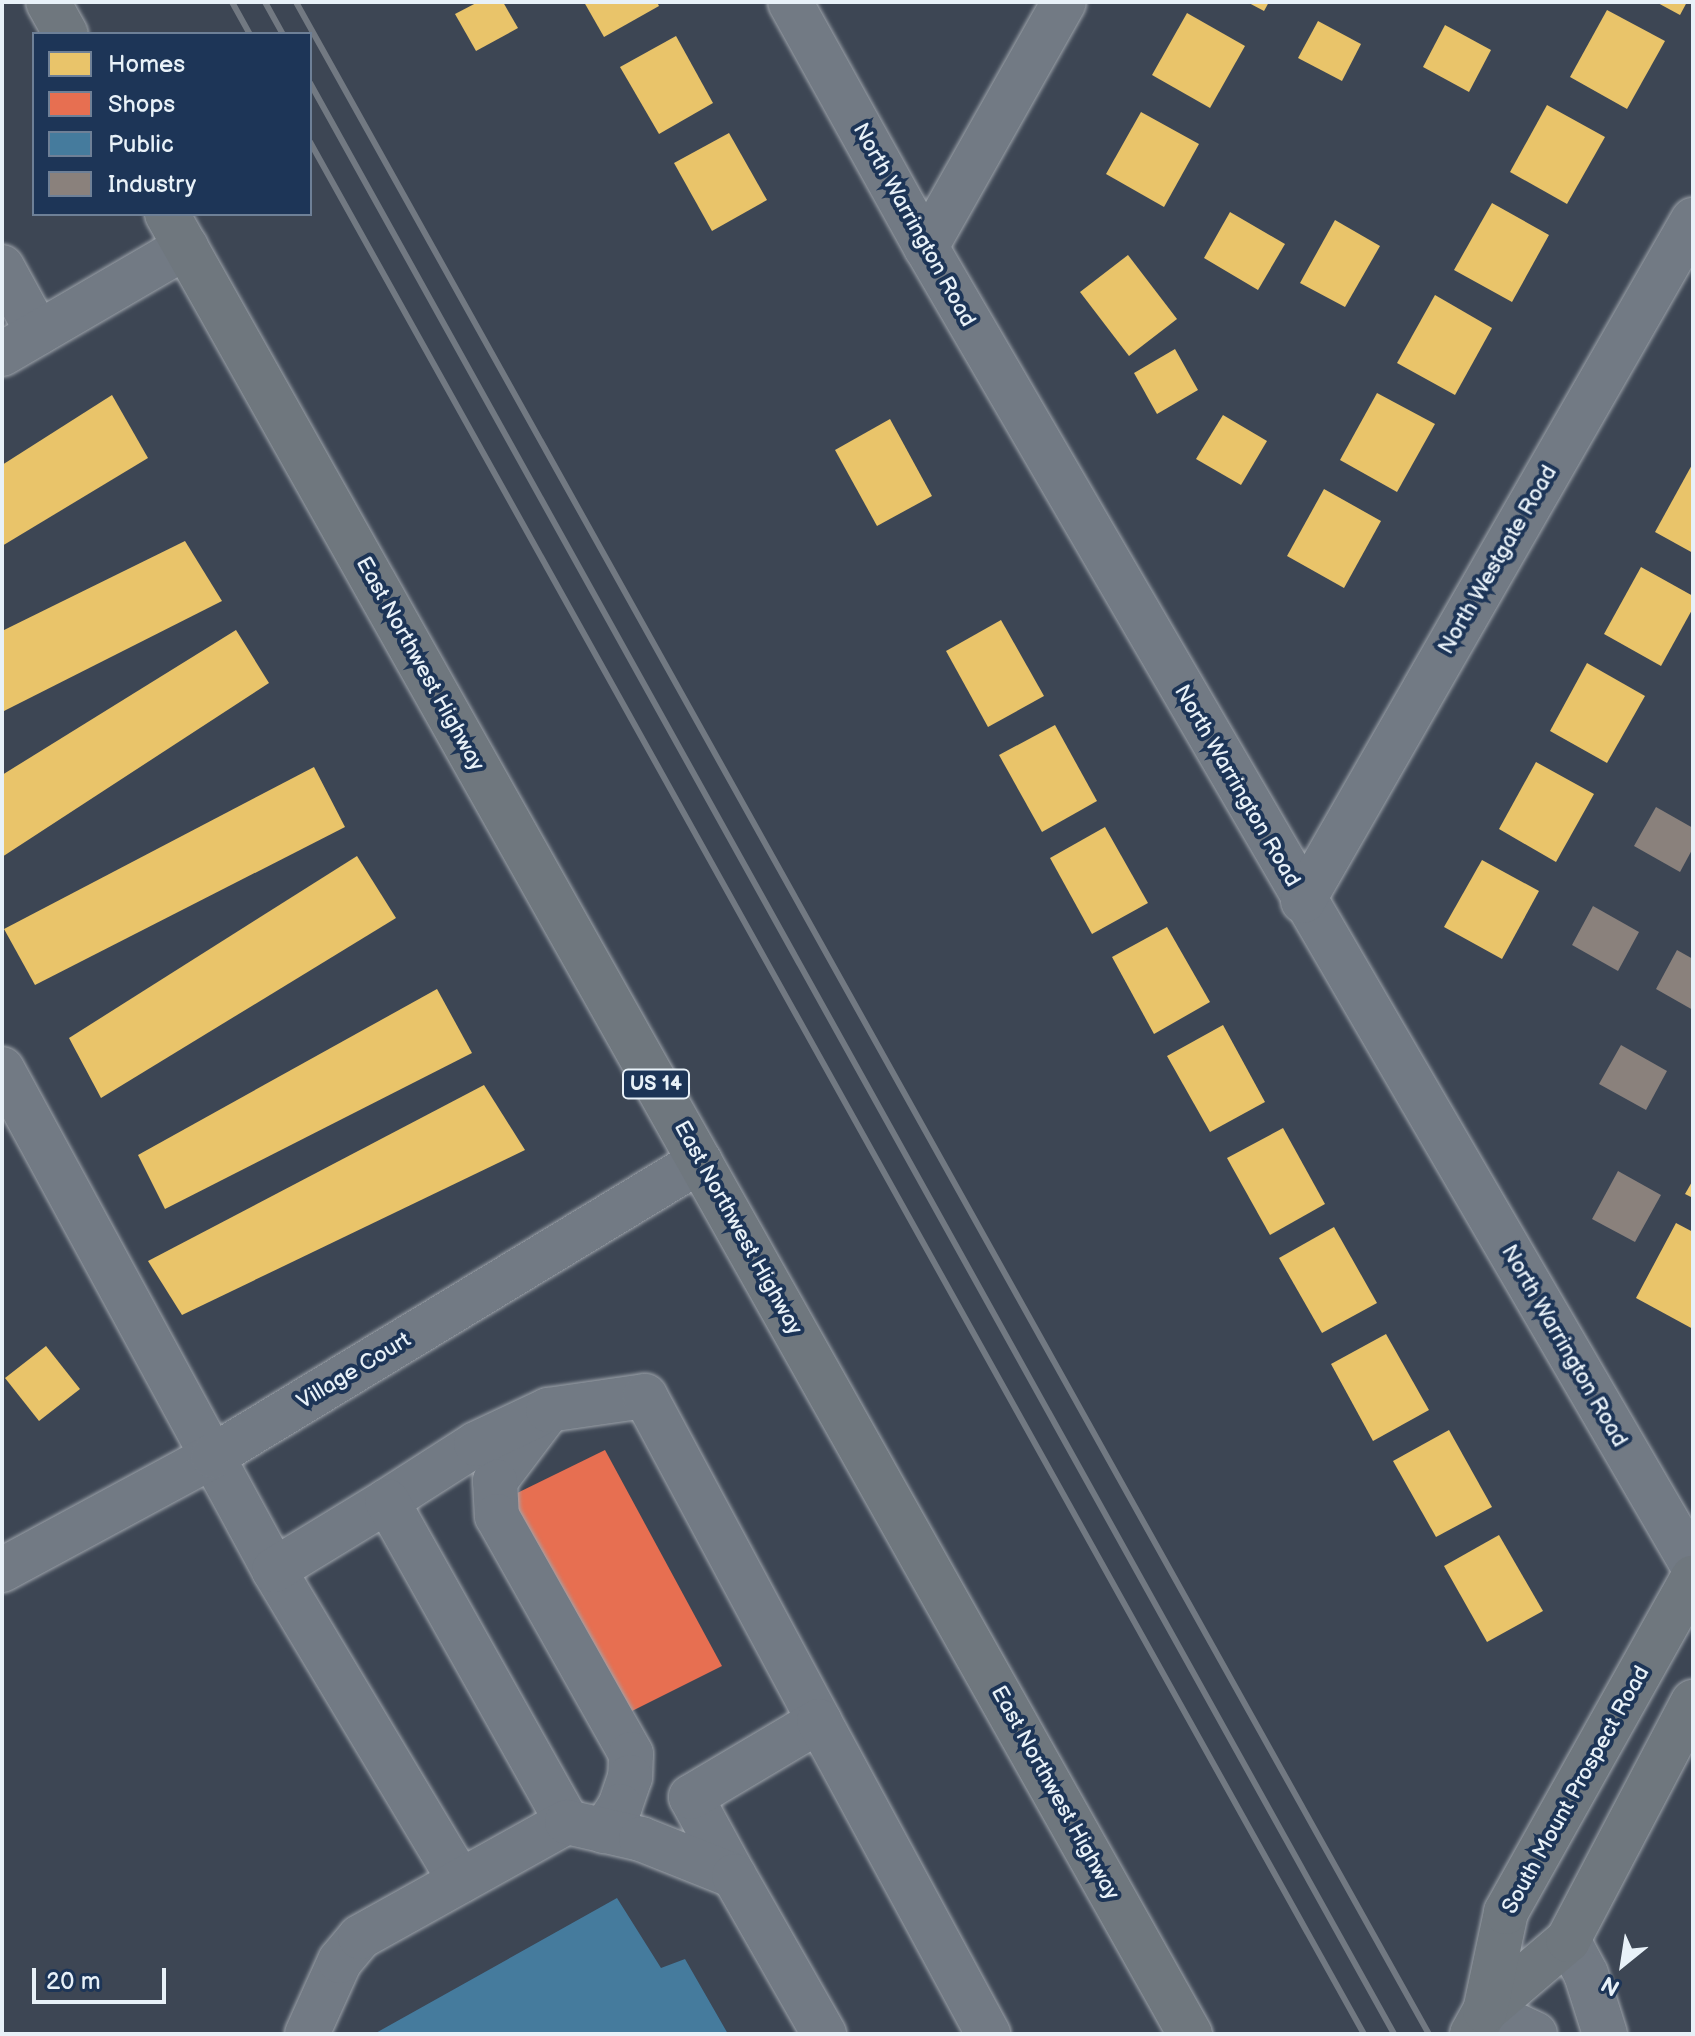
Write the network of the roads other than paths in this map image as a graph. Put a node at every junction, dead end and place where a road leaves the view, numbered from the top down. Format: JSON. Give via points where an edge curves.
{"nodes":[{"id":1,"x":48,"y":2,"type":"edge"},
{"id":2,"x":790,"y":2,"type":"edge"},
{"id":3,"x":1064,"y":2,"type":"edge"},
{"id":4,"x":65,"y":32,"type":"edge"},
{"id":5,"x":1693,"y":220,"type":"edge"},
{"id":6,"x":177,"y":231,"type":"edge"},
{"id":7,"x":926,"y":247,"type":"junction"},
{"id":8,"x":2,"y":267,"type":"edge"},
{"id":9,"x":20,"y":343,"type":"edge"},
{"id":10,"x":1303,"y":901,"type":"junction"},
{"id":11,"x":2,"y":1069,"type":"edge"},
{"id":12,"x":700,"y":1161,"type":"junction"},
{"id":13,"x":548,"y":1410,"type":"junction"},
{"id":14,"x":213,"y":1456,"type":"junction"},
{"id":15,"x":387,"y":1501,"type":"junction"},
{"id":16,"x":1693,"y":1566,"type":"edge"},
{"id":17,"x":2,"y":1570,"type":"edge"},
{"id":18,"x":274,"y":1570,"type":"junction"},
{"id":19,"x":1693,"y":1578,"type":"edge"},
{"id":20,"x":1693,"y":1702,"type":"edge"},
{"id":21,"x":819,"y":1721,"type":"junction"},
{"id":22,"x":585,"y":1827,"type":"junction"},
{"id":23,"x":734,"y":1876,"type":"junction"},
{"id":24,"x":460,"y":1881,"type":"junction"},
{"id":25,"x":1568,"y":1940,"type":"junction"},
{"id":26,"x":1479,"y":2023,"type":"edge"},
{"id":27,"x":307,"y":2034,"type":"edge"},
{"id":28,"x":824,"y":2034,"type":"edge"},
{"id":29,"x":988,"y":2034,"type":"edge"},
{"id":30,"x":1190,"y":2034,"type":"edge"},
{"id":31,"x":1535,"y":2034,"type":"edge"},
{"id":32,"x":1605,"y":2034,"type":"edge"}],
"edges":[{"from":1,"to":4,"type":"main road"},
{"from":2,"to":7,"type":"street","name":"North Warrington Road"},
{"from":3,"to":7,"type":"street"},
{"from":5,"to":10,"type":"street","name":"North Westgate Road"},
{"from":6,"to":9,"type":"street"},
{"from":6,"to":12,"type":"main road","name":"East Northwest Highway","number":"US 14"},
{"from":7,"to":10,"type":"street","name":"North Warrington Road"},
{"from":8,"to":9,"type":"street"},
{"from":10,"to":16,"type":"street","name":"North Warrington Road"},
{"from":11,"to":14,"type":"street"},
{"from":12,"to":14,"type":"street","name":"Village Court"},
{"from":12,"to":30,"type":"main road","name":"East Northwest Highway","number":"US 14"},
{"from":13,"to":15,"type":"street","via":[[476,1444]]},
{"from":13,"to":21,"type":"street","via":[[645,1396]]},
{"from":13,"to":22,"type":"street","via":[[495,1481],[497,1516],[631,1754],[620,1806]]},
{"from":14,"to":17,"type":"street","name":"Village Court"},
{"from":14,"to":18,"type":"street"},
{"from":15,"to":18,"type":"street"},
{"from":15,"to":22,"type":"street"},
{"from":18,"to":24,"type":"street"},
{"from":19,"to":26,"type":"main road","name":"South Mount Prospect Road","via":[[1506,1912]]},
{"from":20,"to":25,"type":"main road"},
{"from":21,"to":23,"type":"street","via":[[691,1797]]},
{"from":21,"to":29,"type":"street"},
{"from":22,"to":23,"type":"street","via":[[641,1839]]},
{"from":22,"to":24,"type":"street"},
{"from":23,"to":28,"type":"street"},
{"from":24,"to":27,"type":"street","via":[[360,1937],[340,1961]]},
{"from":25,"to":26,"type":"main road"},
{"from":25,"to":32,"type":"street","via":[[1586,1974]]},
{"from":26,"to":31,"type":"street"}]}
